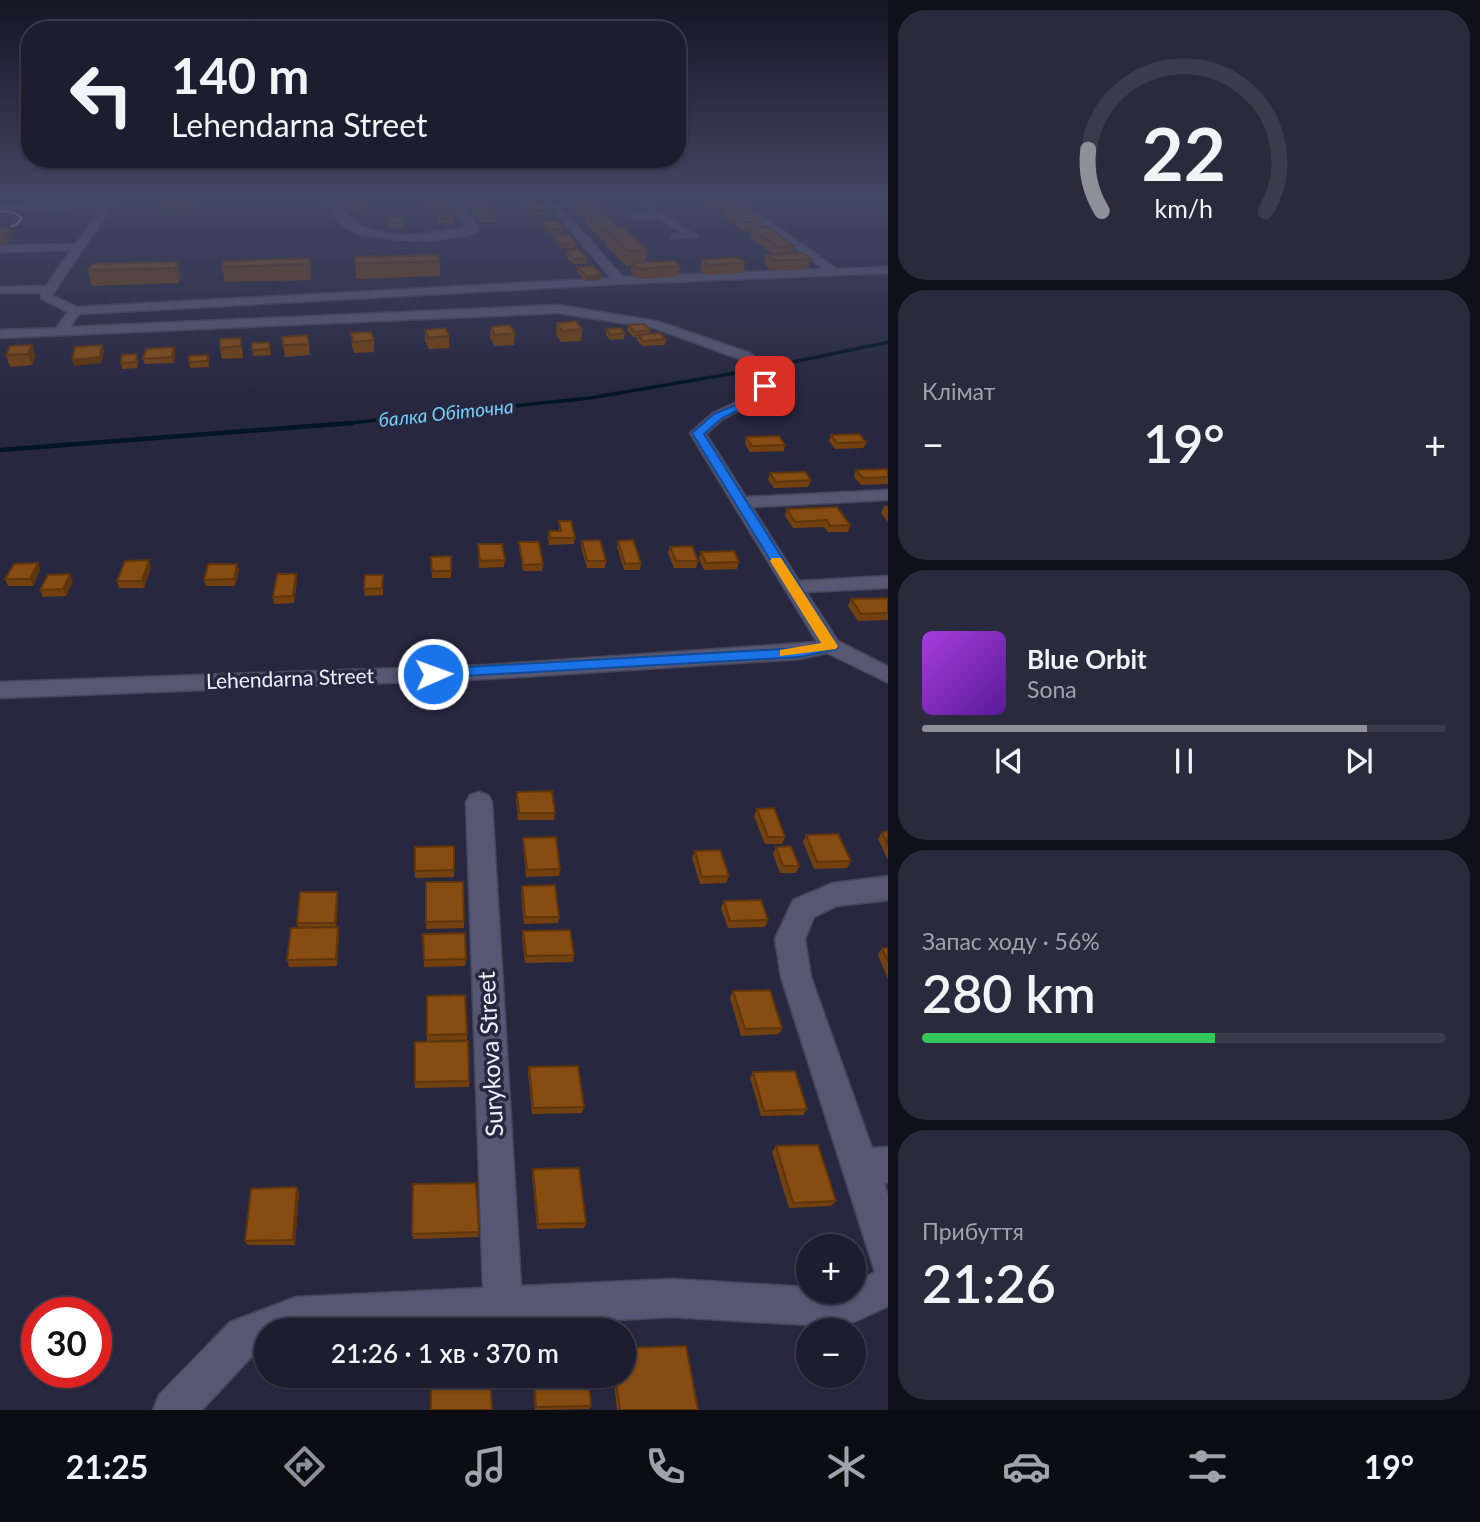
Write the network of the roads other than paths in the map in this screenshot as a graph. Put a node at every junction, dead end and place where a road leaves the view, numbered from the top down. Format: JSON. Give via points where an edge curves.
{"nodes":[{"id":1,"x":66,"y":265,"type":"edge"},
{"id":2,"x":606,"y":265,"type":"edge"},
{"id":3,"x":824,"y":265,"type":"edge"},
{"id":4,"x":888,"y":270,"type":"edge"},
{"id":5,"x":836,"y":273,"type":"junction"},
{"id":6,"x":620,"y":281,"type":"junction"},
{"id":7,"x":49,"y":289,"type":"junction"},
{"id":8,"x":0,"y":290,"type":"edge"},
{"id":9,"x":75,"y":311,"type":"junction"},
{"id":10,"x":61,"y":330,"type":"junction"},
{"id":11,"x":0,"y":334,"type":"edge"},
{"id":12,"x":888,"y":495,"type":"edge"},
{"id":13,"x":741,"y":502,"type":"junction"},
{"id":14,"x":888,"y":582,"type":"edge"},
{"id":15,"x":791,"y":586,"type":"junction"},
{"id":16,"x":830,"y":646,"type":"junction"},
{"id":17,"x":888,"y":676,"type":"edge"},
{"id":18,"x":0,"y":690,"type":"edge"},
{"id":19,"x":479,"y":802,"type":"dead end"},
{"id":20,"x":888,"y":888,"type":"edge"},
{"id":21,"x":875,"y":1165,"type":"edge"},
{"id":22,"x":888,"y":1261,"type":"edge"},
{"id":23,"x":888,"y":1286,"type":"edge"},
{"id":24,"x":503,"y":1307,"type":"junction"},
{"id":25,"x":174,"y":1410,"type":"edge"}],
"edges":[{"from":1,"to":7,"type":"street"},
{"from":2,"to":6,"type":"street"},
{"from":3,"to":5,"type":"street"},
{"from":4,"to":5,"type":"street"},
{"from":5,"to":6,"type":"street"},
{"from":6,"to":9,"type":"street"},
{"from":7,"to":8,"type":"street"},
{"from":7,"to":9,"type":"street","via":[[45,296]]},
{"from":9,"to":10,"type":"street"},
{"from":10,"to":11,"type":"street"},
{"from":10,"to":13,"type":"street","via":[[558,309],[656,325],[745,356],[759,369],[764,394],[718,416],[698,433]]},
{"from":12,"to":13,"type":"street"},
{"from":13,"to":15,"type":"street"},
{"from":14,"to":15,"type":"street"},
{"from":15,"to":16,"type":"street"},
{"from":16,"to":17,"type":"street"},
{"from":16,"to":18,"type":"street","name":"Lehendarna Street","via":[[800,652],[487,672]]},
{"from":19,"to":24,"type":"street","name":"Surykova Street"},
{"from":20,"to":21,"type":"street","via":[[833,895],[803,909],[790,939],[796,977]]},
{"from":21,"to":22,"type":"street"},
{"from":23,"to":24,"type":"street","via":[[843,1308],[671,1298]]},
{"from":24,"to":25,"type":"street","via":[[296,1317],[244,1336]]}]}
